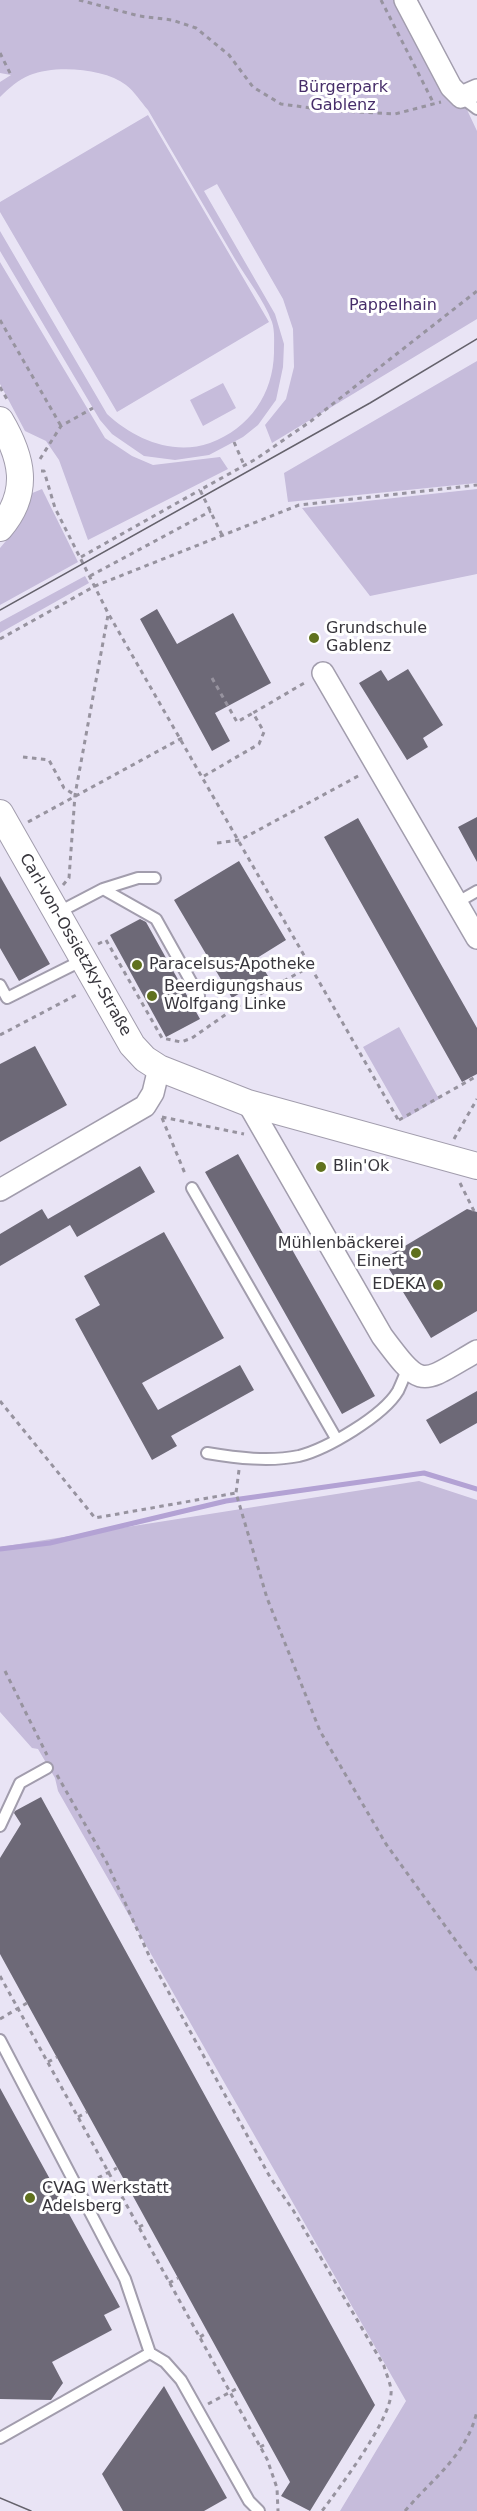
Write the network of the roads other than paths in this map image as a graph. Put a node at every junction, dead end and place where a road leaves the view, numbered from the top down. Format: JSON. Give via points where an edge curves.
{"nodes":[{"id":1,"x":405,"y":0,"type":"edge"},
{"id":2,"x":472,"y":99,"type":"edge"},
{"id":3,"x":0,"y":420,"type":"edge"},
{"id":4,"x":0,"y":528,"type":"edge"},
{"id":5,"x":323,"y":673,"type":"road end"},
{"id":6,"x":5,"y":823,"type":"edge"},
{"id":7,"x":155,"y":878,"type":"dead end"},
{"id":8,"x":103,"y":889,"type":"junction"},
{"id":9,"x":477,"y":891,"type":"edge"},
{"id":10,"x":456,"y":903,"type":"junction"},
{"id":11,"x":53,"y":907,"type":"junction"},
{"id":12,"x":477,"y":938,"type":"edge"},
{"id":13,"x":87,"y":954,"type":"junction"},
{"id":14,"x":0,"y":985,"type":"edge"},
{"id":15,"x":199,"y":996,"type":"dead end"},
{"id":16,"x":159,"y":1068,"type":"junction"},
{"id":17,"x":248,"y":1103,"type":"junction"},
{"id":18,"x":477,"y":1166,"type":"edge"},
{"id":19,"x":192,"y":1188,"type":"road end"},
{"id":20,"x":0,"y":1190,"type":"edge"},
{"id":21,"x":477,"y":1351,"type":"edge"},
{"id":22,"x":407,"y":1370,"type":"junction"},
{"id":23,"x":338,"y":1440,"type":"junction"},
{"id":24,"x":207,"y":1453,"type":"dead end"},
{"id":25,"x":49,"y":1767,"type":"road end"},
{"id":26,"x":0,"y":1826,"type":"edge"},
{"id":27,"x":0,"y":2040,"type":"edge"},
{"id":28,"x":150,"y":2354,"type":"junction"},
{"id":29,"x":0,"y":2438,"type":"edge"},
{"id":30,"x":246,"y":2506,"type":"edge"},
{"id":31,"x":259,"y":2511,"type":"edge"}],
"edges":[{"from":1,"to":2,"type":"street","via":[[451,87]]},
{"from":3,"to":4,"type":"street","via":[[17,452],[21,480],[14,507]]},
{"from":5,"to":10,"type":"street"},
{"from":6,"to":11,"type":"street","name":"Carl-von-Ossietzky-Straße"},
{"from":7,"to":8,"type":"lane","via":[[138,878]]},
{"from":8,"to":11,"type":"lane"},
{"from":8,"to":15,"type":"lane","via":[[156,919]]},
{"from":9,"to":10,"type":"lane"},
{"from":10,"to":12,"type":"street"},
{"from":11,"to":13,"type":"street","name":"Carl-von-Ossietzky-Straße"},
{"from":13,"to":14,"type":"lane","via":[[7,998]]},
{"from":13,"to":16,"type":"street","name":"Carl-von-Ossietzky-Straße","via":[[97,983],[132,1045]]},
{"from":16,"to":17,"type":"street","name":"Carl-von-Ossietzky-Straße"},
{"from":16,"to":20,"type":"street","via":[[153,1112]]},
{"from":17,"to":18,"type":"street","name":"Carl-von-Ossietzky-Straße"},
{"from":17,"to":22,"type":"street","via":[[382,1336]]},
{"from":19,"to":23,"type":"lane"},
{"from":21,"to":22,"type":"street","via":[[433,1376],[419,1377]]},
{"from":22,"to":23,"type":"lane","via":[[397,1393]]},
{"from":23,"to":24,"type":"lane","via":[[298,1456],[259,1459]]},
{"from":25,"to":26,"type":"lane","via":[[20,1783]]},
{"from":27,"to":28,"type":"lane","via":[[125,2279]]},
{"from":28,"to":29,"type":"lane"},
{"from":28,"to":30,"type":"lane","via":[[174,2370]]},
{"from":30,"to":31,"type":"lane"}]}
